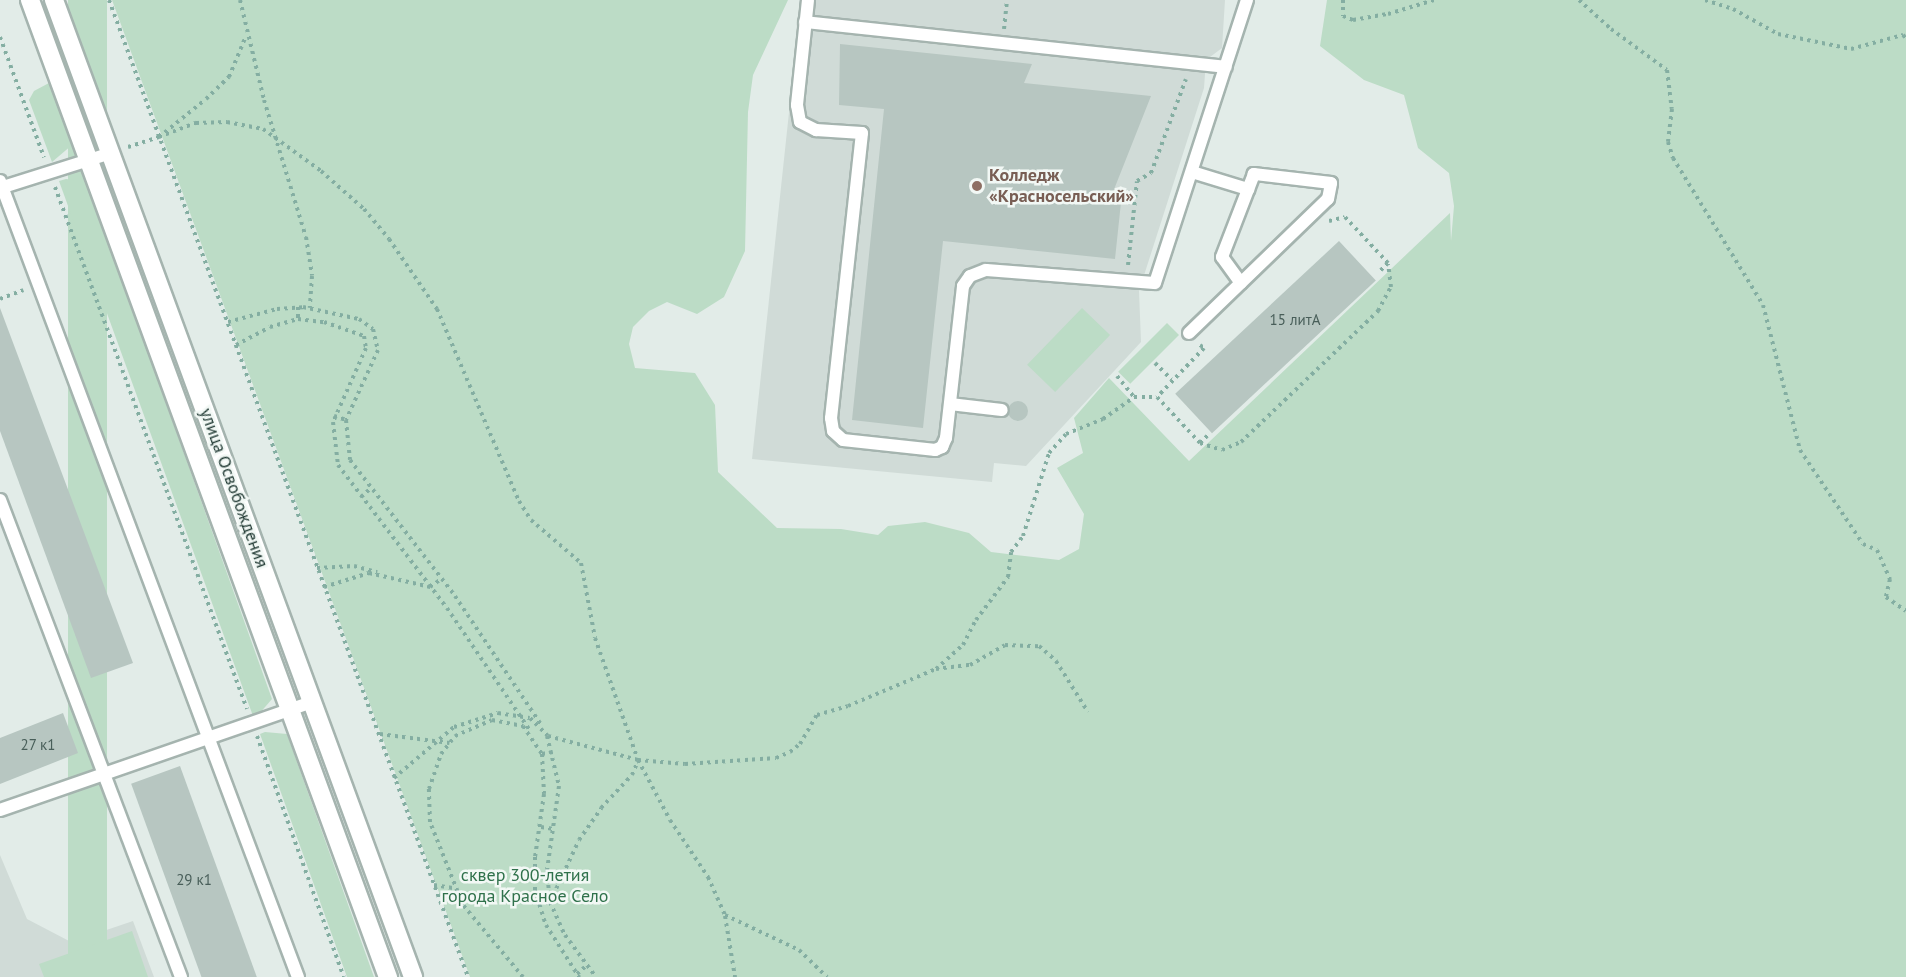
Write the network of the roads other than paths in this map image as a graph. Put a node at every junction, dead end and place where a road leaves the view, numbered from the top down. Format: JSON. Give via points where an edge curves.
{"nodes":[{"id":1,"x":30,"y":0,"type":"edge"},
{"id":2,"x":54,"y":0,"type":"edge"},
{"id":3,"x":808,"y":0,"type":"edge"},
{"id":4,"x":1247,"y":0,"type":"edge"},
{"id":5,"x":805,"y":22,"type":"junction"},
{"id":6,"x":1226,"y":67,"type":"junction"},
{"id":7,"x":111,"y":153,"type":"junction"},
{"id":8,"x":89,"y":161,"type":"junction"},
{"id":9,"x":1192,"y":172,"type":"junction"},
{"id":10,"x":1,"y":186,"type":"edge"},
{"id":11,"x":1248,"y":189,"type":"junction"},
{"id":12,"x":1241,"y":283,"type":"junction"},
{"id":13,"x":1189,"y":333,"type":"dead end"},
{"id":14,"x":950,"y":404,"type":"junction"},
{"id":15,"x":1002,"y":410,"type":"dead end"},
{"id":16,"x":0,"y":500,"type":"edge"},
{"id":17,"x":312,"y":702,"type":"junction"},
{"id":18,"x":290,"y":710,"type":"junction"},
{"id":19,"x":207,"y":739,"type":"junction"},
{"id":20,"x":105,"y":771,"type":"junction"},
{"id":21,"x":0,"y":810,"type":"edge"},
{"id":22,"x":181,"y":977,"type":"edge"},
{"id":23,"x":298,"y":977,"type":"edge"},
{"id":24,"x":388,"y":977,"type":"edge"},
{"id":25,"x":413,"y":977,"type":"edge"}],
"edges":[{"from":1,"to":8,"type":"street","name":"улица Освобождения"},
{"from":2,"to":7,"type":"street","name":"улица Освобождения"},
{"from":3,"to":5,"type":"lane"},
{"from":4,"to":6,"type":"lane"},
{"from":5,"to":6,"type":"lane"},
{"from":5,"to":14,"type":"lane","via":[[797,105],[800,122],[816,130],[862,133],[831,418],[833,430],[843,440],[935,450],[942,447],[946,438]]},
{"from":6,"to":9,"type":"lane"},
{"from":7,"to":8,"type":"lane"},
{"from":7,"to":17,"type":"street","name":"улица Освобождения"},
{"from":8,"to":10,"type":"lane"},
{"from":8,"to":18,"type":"street","name":"улица Освобождения"},
{"from":9,"to":11,"type":"lane"},
{"from":9,"to":14,"type":"lane","via":[[1155,283],[986,270],[970,276],[963,286]]},
{"from":10,"to":19,"type":"lane"},
{"from":11,"to":12,"type":"lane","via":[[1222,257]]},
{"from":11,"to":12,"type":"lane","via":[[1254,174],[1331,183],[1328,200]]},
{"from":12,"to":13,"type":"lane"},
{"from":14,"to":15,"type":"lane"},
{"from":16,"to":20,"type":"lane"},
{"from":17,"to":18,"type":"lane"},
{"from":17,"to":25,"type":"street","name":"улица Освобождения"},
{"from":18,"to":19,"type":"lane"},
{"from":18,"to":24,"type":"street","name":"улица Освобождения"},
{"from":19,"to":20,"type":"lane"},
{"from":19,"to":23,"type":"lane"},
{"from":20,"to":21,"type":"lane"},
{"from":20,"to":22,"type":"lane"}]}
